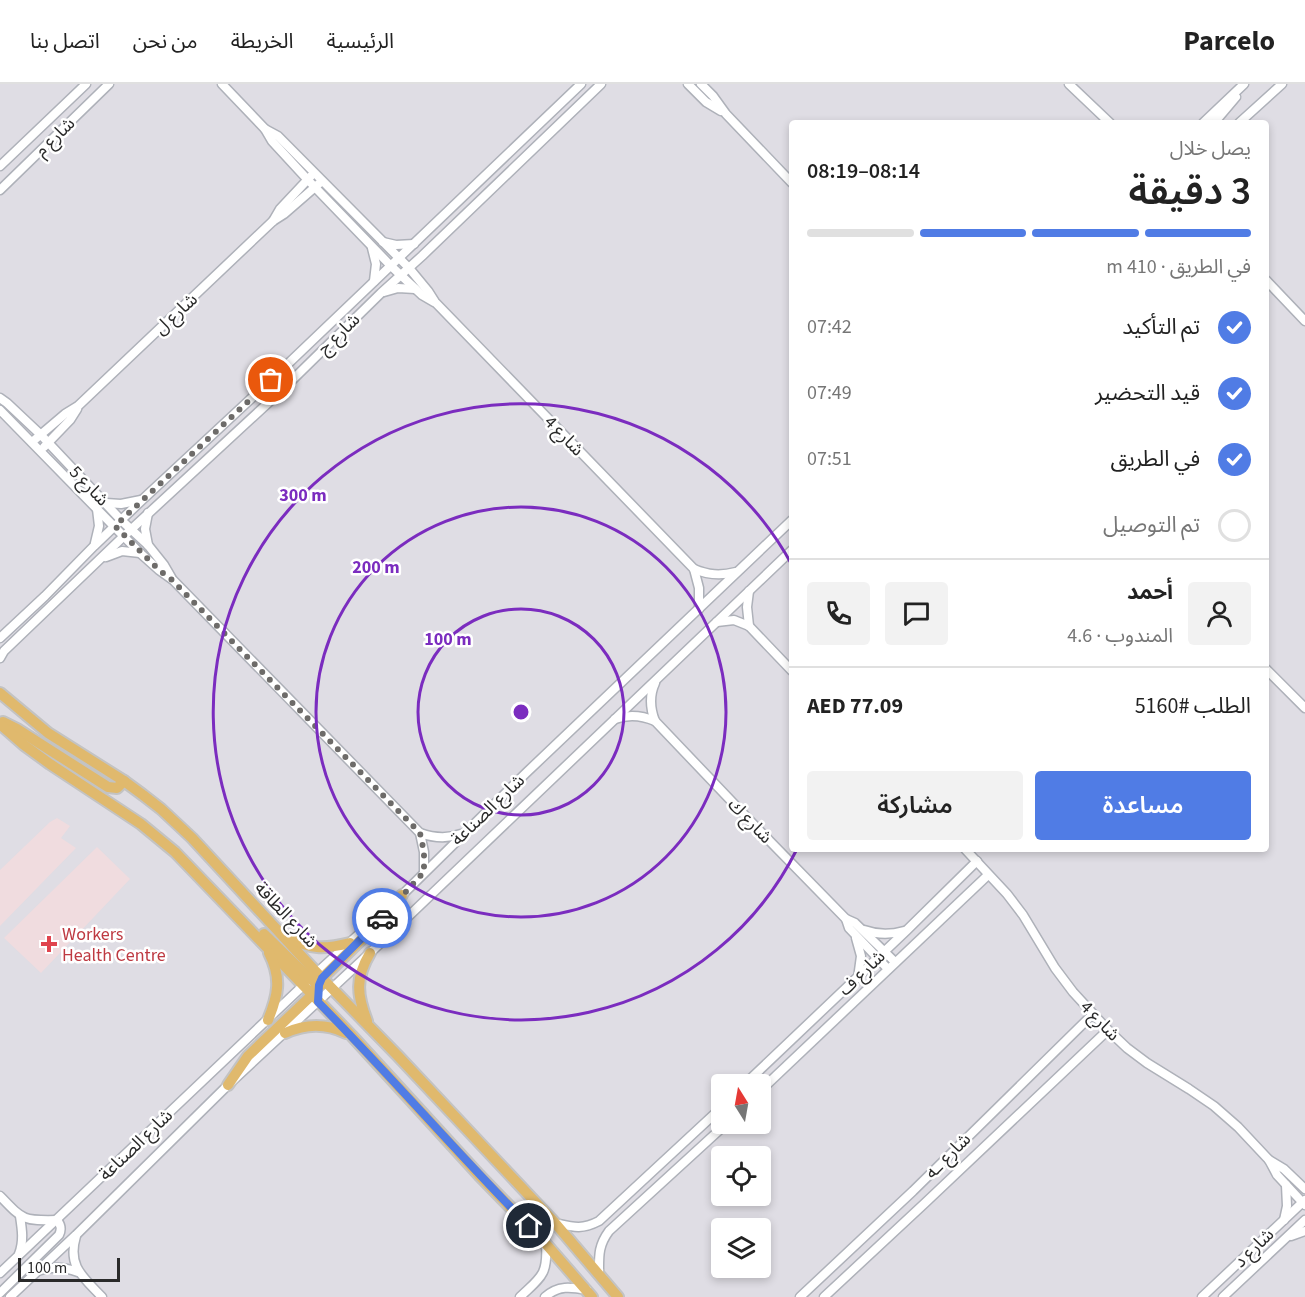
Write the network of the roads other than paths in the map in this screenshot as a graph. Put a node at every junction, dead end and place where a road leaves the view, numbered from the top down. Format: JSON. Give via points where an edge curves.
{"nodes":[{"id":1,"x":110,"y":84,"type":"edge"},
{"id":2,"x":222,"y":84,"type":"edge"},
{"id":3,"x":581,"y":84,"type":"edge"},
{"id":4,"x":601,"y":84,"type":"edge"},
{"id":5,"x":688,"y":84,"type":"edge"},
{"id":6,"x":701,"y":84,"type":"edge"},
{"id":7,"x":1069,"y":84,"type":"edge"},
{"id":8,"x":1244,"y":84,"type":"edge"},
{"id":9,"x":1282,"y":84,"type":"edge"},
{"id":10,"x":84,"y":87,"type":"edge"},
{"id":11,"x":93,"y":100,"type":"junction"},
{"id":12,"x":726,"y":114,"type":"junction"},
{"id":13,"x":1107,"y":120,"type":"edge"},
{"id":14,"x":1206,"y":120,"type":"edge"},
{"id":15,"x":1217,"y":120,"type":"edge"},
{"id":16,"x":1242,"y":120,"type":"edge"},
{"id":17,"x":0,"y":166,"type":"edge"},
{"id":18,"x":311,"y":176,"type":"junction"},
{"id":19,"x":789,"y":180,"type":"edge"},
{"id":20,"x":322,"y":181,"type":"junction"},
{"id":21,"x":315,"y":188,"type":"junction"},
{"id":22,"x":0,"y":190,"type":"edge"},
{"id":23,"x":273,"y":221,"type":"junction"},
{"id":24,"x":380,"y":240,"type":"junction"},
{"id":25,"x":415,"y":243,"type":"junction"},
{"id":26,"x":371,"y":245,"type":"junction"},
{"id":27,"x":422,"y":256,"type":"junction"},
{"id":28,"x":398,"y":258,"type":"junction"},
{"id":29,"x":391,"y":266,"type":"junction"},
{"id":30,"x":409,"y":268,"type":"junction"},
{"id":31,"x":401,"y":275,"type":"junction"},
{"id":32,"x":374,"y":281,"type":"junction"},
{"id":33,"x":1269,"y":283,"type":"edge"},
{"id":34,"x":418,"y":285,"type":"junction"},
{"id":35,"x":381,"y":293,"type":"junction"},
{"id":36,"x":1305,"y":321,"type":"edge"},
{"id":37,"x":271,"y":380,"type":"junction"},
{"id":38,"x":281,"y":391,"type":"junction"},
{"id":39,"x":0,"y":398,"type":"edge"},
{"id":40,"x":78,"y":406,"type":"junction"},
{"id":41,"x":0,"y":410,"type":"edge"},
{"id":42,"x":57,"y":421,"type":"junction"},
{"id":43,"x":26,"y":422,"type":"junction"},
{"id":44,"x":59,"y":431,"type":"junction"},
{"id":45,"x":41,"y":435,"type":"junction"},
{"id":46,"x":32,"y":442,"type":"junction"},
{"id":47,"x":48,"y":443,"type":"junction"},
{"id":48,"x":199,"y":446,"type":"junction"},
{"id":49,"x":40,"y":450,"type":"junction"},
{"id":50,"x":209,"y":457,"type":"junction"},
{"id":51,"x":64,"y":460,"type":"junction"},
{"id":52,"x":142,"y":500,"type":"junction"},
{"id":53,"x":106,"y":503,"type":"junction"},
{"id":54,"x":97,"y":508,"type":"junction"},
{"id":55,"x":148,"y":513,"type":"junction"},
{"id":56,"x":118,"y":523,"type":"junction"},
{"id":57,"x":789,"y":523,"type":"edge"},
{"id":58,"x":131,"y":529,"type":"junction"},
{"id":59,"x":124,"y":536,"type":"junction"},
{"id":60,"x":148,"y":545,"type":"junction"},
{"id":61,"x":94,"y":546,"type":"junction"},
{"id":62,"x":140,"y":553,"type":"junction"},
{"id":63,"x":789,"y":553,"type":"edge"},
{"id":64,"x":100,"y":560,"type":"junction"},
{"id":65,"x":693,"y":569,"type":"junction"},
{"id":66,"x":736,"y":572,"type":"junction"},
{"id":67,"x":172,"y":580,"type":"junction"},
{"id":68,"x":749,"y":590,"type":"junction"},
{"id":69,"x":45,"y":596,"type":"junction"},
{"id":70,"x":54,"y":604,"type":"junction"},
{"id":71,"x":699,"y":609,"type":"junction"},
{"id":72,"x":716,"y":622,"type":"junction"},
{"id":73,"x":749,"y":626,"type":"junction"},
{"id":74,"x":0,"y":638,"type":"edge"},
{"id":75,"x":0,"y":658,"type":"edge"},
{"id":76,"x":789,"y":668,"type":"edge"},
{"id":77,"x":1269,"y":672,"type":"edge"},
{"id":78,"x":657,"y":679,"type":"junction"},
{"id":79,"x":0,"y":684,"type":"edge"},
{"id":80,"x":2,"y":695,"type":"edge"},
{"id":81,"x":1305,"y":708,"type":"edge"},
{"id":82,"x":611,"y":721,"type":"junction"},
{"id":83,"x":655,"y":721,"type":"junction"},
{"id":84,"x":0,"y":722,"type":"edge"},
{"id":85,"x":124,"y":781,"type":"junction"},
{"id":86,"x":420,"y":833,"type":"junction"},
{"id":87,"x":465,"y":833,"type":"junction"},
{"id":88,"x":967,"y":852,"type":"edge"},
{"id":89,"x":977,"y":861,"type":"junction"},
{"id":90,"x":424,"y":872,"type":"junction"},
{"id":91,"x":988,"y":875,"type":"junction"},
{"id":92,"x":402,"y":895,"type":"junction"},
{"id":93,"x":229,"y":906,"type":"junction"},
{"id":94,"x":907,"y":930,"type":"junction"},
{"id":95,"x":858,"y":932,"type":"junction"},
{"id":96,"x":280,"y":933,"type":"junction"},
{"id":97,"x":350,"y":943,"type":"junction"},
{"id":98,"x":265,"y":945,"type":"junction"},
{"id":99,"x":370,"y":953,"type":"junction"},
{"id":100,"x":881,"y":954,"type":"junction"},
{"id":101,"x":895,"y":962,"type":"junction"},
{"id":102,"x":888,"y":969,"type":"junction"},
{"id":103,"x":858,"y":978,"type":"junction"},
{"id":104,"x":318,"y":987,"type":"junction"},
{"id":105,"x":1093,"y":1014,"type":"junction"},
{"id":106,"x":268,"y":1020,"type":"junction"},
{"id":107,"x":370,"y":1026,"type":"junction"},
{"id":108,"x":1108,"y":1030,"type":"junction"},
{"id":109,"x":285,"y":1033,"type":"junction"},
{"id":110,"x":352,"y":1036,"type":"junction"},
{"id":111,"x":399,"y":1057,"type":"junction"},
{"id":112,"x":756,"y":1074,"type":"edge"},
{"id":113,"x":771,"y":1081,"type":"edge"},
{"id":114,"x":228,"y":1085,"type":"junction"},
{"id":115,"x":711,"y":1117,"type":"edge"},
{"id":116,"x":715,"y":1134,"type":"edge"},
{"id":117,"x":1269,"y":1160,"type":"junction"},
{"id":118,"x":1295,"y":1180,"type":"junction"},
{"id":119,"x":1305,"y":1180,"type":"edge"},
{"id":120,"x":1286,"y":1185,"type":"junction"},
{"id":121,"x":1305,"y":1189,"type":"edge"},
{"id":122,"x":913,"y":1191,"type":"junction"},
{"id":123,"x":0,"y":1196,"type":"edge"},
{"id":124,"x":1304,"y":1202,"type":"edge"},
{"id":125,"x":926,"y":1203,"type":"junction"},
{"id":126,"x":20,"y":1216,"type":"junction"},
{"id":127,"x":57,"y":1220,"type":"junction"},
{"id":128,"x":1284,"y":1220,"type":"junction"},
{"id":129,"x":1305,"y":1220,"type":"edge"},
{"id":130,"x":555,"y":1223,"type":"junction"},
{"id":131,"x":1305,"y":1231,"type":"edge"},
{"id":132,"x":76,"y":1235,"type":"junction"},
{"id":133,"x":1285,"y":1239,"type":"junction"},
{"id":134,"x":546,"y":1244,"type":"junction"},
{"id":135,"x":18,"y":1255,"type":"junction"},
{"id":136,"x":78,"y":1272,"type":"junction"},
{"id":137,"x":0,"y":1273,"type":"edge"},
{"id":138,"x":599,"y":1273,"type":"junction"},
{"id":139,"x":32,"y":1276,"type":"junction"},
{"id":140,"x":0,"y":1293,"type":"edge"},
{"id":141,"x":590,"y":1294,"type":"edge"},
{"id":142,"x":10,"y":1297,"type":"edge"},
{"id":143,"x":102,"y":1297,"type":"edge"},
{"id":144,"x":520,"y":1297,"type":"edge"},
{"id":145,"x":545,"y":1297,"type":"edge"},
{"id":146,"x":618,"y":1297,"type":"edge"},
{"id":147,"x":800,"y":1297,"type":"edge"},
{"id":148,"x":824,"y":1297,"type":"edge"},
{"id":149,"x":1202,"y":1297,"type":"edge"},
{"id":150,"x":1223,"y":1297,"type":"edge"}],
"edges":[{"from":1,"to":11,"type":"street","name":"شارع م"},
{"from":2,"to":18,"type":"street","name":"شارع 4","via":[[265,129],[278,136]]},
{"from":3,"to":25,"type":"street","name":"شارع ج"},
{"from":4,"to":27,"type":"street","name":"شارع ج"},
{"from":5,"to":12,"type":"street"},
{"from":6,"to":12,"type":"street"},
{"from":7,"to":13,"type":"street"},
{"from":8,"to":14,"type":"street"},
{"from":8,"to":15,"type":"street"},
{"from":9,"to":16,"type":"street"},
{"from":10,"to":11,"type":"street"},
{"from":10,"to":17,"type":"street","name":"شارع م"},
{"from":11,"to":22,"type":"street","name":"شارع م"},
{"from":12,"to":19,"type":"street"},
{"from":18,"to":20,"type":"street","name":"شارع 4"},
{"from":18,"to":21,"type":"street","name":"شارع 4"},
{"from":18,"to":23,"type":"street","name":"شارع ل"},
{"from":20,"to":21,"type":"street","name":"شارع ل"},
{"from":20,"to":24,"type":"street","name":"شارع 4"},
{"from":21,"to":23,"type":"street","name":"شارع ل"},
{"from":21,"to":26,"type":"street","name":"شارع 4"},
{"from":23,"to":40,"type":"street","name":"شارع ل"},
{"from":24,"to":25,"type":"street","via":[[396,245]]},
{"from":24,"to":28,"type":"street","name":"شارع 4"},
{"from":25,"to":28,"type":"street","name":"شارع ج"},
{"from":26,"to":29,"type":"street","name":"شارع 4"},
{"from":26,"to":32,"type":"street","via":[[376,264]]},
{"from":27,"to":30,"type":"street","name":"شارع ج"},
{"from":27,"to":34,"type":"street"},
{"from":28,"to":29,"type":"street","name":"شارع ج"},
{"from":28,"to":30,"type":"street","name":"شارع 4"},
{"from":29,"to":31,"type":"street","name":"شارع 4"},
{"from":29,"to":32,"type":"street","name":"شارع ج"},
{"from":30,"to":31,"type":"street","name":"شارع ج"},
{"from":30,"to":34,"type":"street","name":"شارع 4"},
{"from":31,"to":34,"type":"street","name":"شارع 4"},
{"from":31,"to":35,"type":"street","name":"شارع ج"},
{"from":32,"to":37,"type":"street","name":"شارع ج"},
{"from":33,"to":36,"type":"street"},
{"from":34,"to":35,"type":"street"},
{"from":34,"to":65,"type":"street","name":"شارع 4"},
{"from":35,"to":38,"type":"street","name":"شارع ج"},
{"from":37,"to":38,"type":"street"},
{"from":37,"to":48,"type":"street","name":"شارع ج"},
{"from":38,"to":50,"type":"street","name":"شارع ج"},
{"from":39,"to":43,"type":"street","name":"شارع 5"},
{"from":40,"to":42,"type":"street","name":"شارع ل"},
{"from":40,"to":44,"type":"street","name":"شارع ل"},
{"from":41,"to":46,"type":"street","name":"شارع 5"},
{"from":42,"to":43,"type":"street"},
{"from":42,"to":45,"type":"street","name":"شارع ل"},
{"from":43,"to":45,"type":"street","name":"شارع 5"},
{"from":44,"to":47,"type":"street","name":"شارع ل"},
{"from":44,"to":51,"type":"street","via":[[58,446]]},
{"from":45,"to":46,"type":"street","name":"شارع ل"},
{"from":45,"to":47,"type":"street","name":"شارع 5"},
{"from":46,"to":49,"type":"street","name":"شارع 5"},
{"from":47,"to":49,"type":"street","name":"شارع ل"},
{"from":47,"to":51,"type":"street","name":"شارع 5"},
{"from":48,"to":50,"type":"street"},
{"from":48,"to":52,"type":"street","name":"شارع ج"},
{"from":49,"to":54,"type":"street","name":"شارع 5"},
{"from":50,"to":55,"type":"street","name":"شارع ج"},
{"from":51,"to":53,"type":"street","name":"شارع 5"},
{"from":52,"to":53,"type":"street"},
{"from":52,"to":56,"type":"street","name":"شارع ج"},
{"from":53,"to":56,"type":"street","name":"شارع 5"},
{"from":54,"to":56,"type":"street","name":"شارع 5"},
{"from":54,"to":61,"type":"street","via":[[99,526]]},
{"from":55,"to":58,"type":"street","name":"شارع ج"},
{"from":55,"to":60,"type":"street"},
{"from":56,"to":58,"type":"street","name":"شارع 5"},
{"from":56,"to":59,"type":"street","name":"شارع 5"},
{"from":56,"to":61,"type":"street","name":"شارع ج"},
{"from":57,"to":66,"type":"street","name":"شارع الصناعة"},
{"from":58,"to":59,"type":"street","name":"شارع ج"},
{"from":58,"to":60,"type":"street","name":"شارع 5"},
{"from":59,"to":62,"type":"street","name":"شارع 5"},
{"from":59,"to":64,"type":"street","name":"شارع ج"},
{"from":60,"to":67,"type":"street","name":"شارع 5"},
{"from":61,"to":69,"type":"street","name":"شارع ج"},
{"from":62,"to":64,"type":"street","via":[[122,551]]},
{"from":62,"to":67,"type":"street","name":"شارع 5"},
{"from":63,"to":68,"type":"street","name":"شارع الصناعة"},
{"from":64,"to":70,"type":"street","name":"شارع ج"},
{"from":65,"to":66,"type":"street","via":[[715,575]]},
{"from":65,"to":71,"type":"street","via":[[699,588]]},
{"from":66,"to":71,"type":"street","name":"شارع الصناعة"},
{"from":67,"to":86,"type":"street","name":"شارع 5"},
{"from":68,"to":72,"type":"street","name":"شارع الصناعة"},
{"from":68,"to":73,"type":"street"},
{"from":69,"to":70,"type":"street"},
{"from":69,"to":74,"type":"street","name":"شارع ج"},
{"from":70,"to":75,"type":"street","name":"شارع ج"},
{"from":71,"to":87,"type":"street","name":"شارع الصناعة"},
{"from":72,"to":73,"type":"street","via":[[734,620]]},
{"from":72,"to":78,"type":"street","name":"شارع الصناعة"},
{"from":73,"to":76,"type":"street"},
{"from":77,"to":81,"type":"street"},
{"from":78,"to":82,"type":"street","name":"شارع الصناعة"},
{"from":78,"to":83,"type":"street","via":[[650,700]]},
{"from":79,"to":80,"type":"street"},
{"from":80,"to":85,"type":"main road","name":"شارع الطاقة","via":[[48,733]]},
{"from":82,"to":83,"type":"street","via":[[633,715]]},
{"from":82,"to":99,"type":"street","name":"شارع الصناعة"},
{"from":83,"to":95,"type":"street","name":"شارع ك","via":[[846,919],[855,922]]},
{"from":84,"to":85,"type":"main road","via":[[108,787],[117,788]]},
{"from":84,"to":93,"type":"main road","name":"شارع الطاقة","via":[[50,764],[159,838]]},
{"from":85,"to":96,"type":"main road","name":"شارع الطاقة","via":[[192,838]]},
{"from":86,"to":87,"type":"street","via":[[442,838]]},
{"from":86,"to":90,"type":"street"},
{"from":87,"to":90,"type":"street","name":"شارع الصناعة"},
{"from":88,"to":89,"type":"street","name":"شارع 4"},
{"from":89,"to":91,"type":"street","name":"شارع 4"},
{"from":89,"to":94,"type":"street","name":"شارع ف"},
{"from":90,"to":92,"type":"street","name":"شارع الصناعة"},
{"from":91,"to":101,"type":"street","name":"شارع ف"},
{"from":91,"to":105,"type":"street","name":"شارع 4","via":[[1013,901],[1054,968]]},
{"from":92,"to":97,"type":"street","name":"شارع الصناعة"},
{"from":92,"to":104,"type":"main road"},
{"from":93,"to":98,"type":"main road","name":"شارع الطاقة"},
{"from":93,"to":104,"type":"main road","via":[[254,923]]},
{"from":94,"to":95,"type":"street","via":[[884,934]]},
{"from":94,"to":100,"type":"street","name":"شارع ف"},
{"from":95,"to":100,"type":"street","name":"شارع ك"},
{"from":95,"to":103,"type":"street"},
{"from":96,"to":97,"type":"main road","via":[[313,948]]},
{"from":96,"to":104,"type":"main road","name":"شارع الطاقة"},
{"from":97,"to":104,"type":"street","name":"شارع الصناعة"},
{"from":98,"to":104,"type":"main road","name":"شارع الطاقة"},
{"from":98,"to":106,"type":"main road","via":[[278,982]]},
{"from":99,"to":104,"type":"street","name":"شارع الصناعة"},
{"from":99,"to":107,"type":"main road","via":[[358,986]]},
{"from":100,"to":101,"type":"street","name":"شارع ك"},
{"from":100,"to":102,"type":"street","name":"شارع ك"},
{"from":100,"to":103,"type":"street","name":"شارع ف"},
{"from":101,"to":102,"type":"street","name":"شارع ف"},
{"from":102,"to":113,"type":"street","name":"شارع ف"},
{"from":103,"to":112,"type":"street","name":"شارع ف"},
{"from":104,"to":106,"type":"street","name":"شارع الصناعة"},
{"from":104,"to":107,"type":"main road","name":"شارع الطاقة"},
{"from":104,"to":109,"type":"street","name":"شارع الصناعة"},
{"from":104,"to":110,"type":"main road","name":"شارع الطاقة"},
{"from":104,"to":111,"type":"main road"},
{"from":104,"to":114,"type":"main road","via":[[248,1056]]},
{"from":105,"to":108,"type":"street","name":"شارع 4"},
{"from":105,"to":122,"type":"street","name":"شارع ـه"},
{"from":106,"to":127,"type":"street","name":"شارع الصناعة"},
{"from":107,"to":111,"type":"main road","name":"شارع الطاقة"},
{"from":108,"to":117,"type":"street","name":"شارع 4","via":[[1147,1063],[1214,1106]]},
{"from":108,"to":125,"type":"street","name":"شارع ـه"},
{"from":109,"to":110,"type":"main road","via":[[320,1026]]},
{"from":109,"to":114,"type":"street","name":"شارع الصناعة"},
{"from":110,"to":134,"type":"main road","name":"شارع الطاقة"},
{"from":111,"to":130,"type":"main road","name":"شارع الطاقة"},
{"from":114,"to":132,"type":"street","name":"شارع الصناعة"},
{"from":115,"to":130,"type":"street","via":[[599,1221],[580,1228]]},
{"from":116,"to":138,"type":"street","via":[[609,1231],[602,1240]]},
{"from":117,"to":118,"type":"street","name":"شارع 4"},
{"from":117,"to":120,"type":"street","name":"شارع 4"},
{"from":118,"to":119,"type":"street"},
{"from":118,"to":121,"type":"street","name":"شارع 4"},
{"from":120,"to":124,"type":"street","name":"شارع 4"},
{"from":120,"to":128,"type":"street"},
{"from":122,"to":125,"type":"street"},
{"from":122,"to":147,"type":"street","name":"شارع ـه"},
{"from":123,"to":126,"type":"street"},
{"from":124,"to":128,"type":"street","name":"شارع د"},
{"from":125,"to":148,"type":"street","name":"شارع ـه"},
{"from":126,"to":127,"type":"street"},
{"from":126,"to":135,"type":"street","via":[[22,1245]]},
{"from":127,"to":135,"type":"street","name":"شارع الصناعة"},
{"from":127,"to":140,"type":"street","via":[[61,1227],[59,1235]]},
{"from":128,"to":149,"type":"street","name":"شارع د"},
{"from":129,"to":133,"type":"street","name":"شارع د"},
{"from":130,"to":138,"type":"main road","name":"شارع الطاقة"},
{"from":131,"to":133,"type":"street"},
{"from":132,"to":136,"type":"street","via":[[73,1250]]},
{"from":132,"to":139,"type":"street","name":"شارع الصناعة"},
{"from":133,"to":150,"type":"street","name":"شارع د"},
{"from":134,"to":141,"type":"main road","name":"شارع الطاقة"},
{"from":134,"to":144,"type":"street","via":[[544,1272]]},
{"from":135,"to":137,"type":"street","name":"شارع الصناعة"},
{"from":136,"to":139,"type":"street","via":[[59,1267]]},
{"from":136,"to":143,"type":"street"},
{"from":138,"to":146,"type":"main road","name":"شارع الطاقة"},
{"from":139,"to":142,"type":"street","name":"شارع الصناعة"},
{"from":141,"to":145,"type":"street","via":[[566,1287]]}]}
